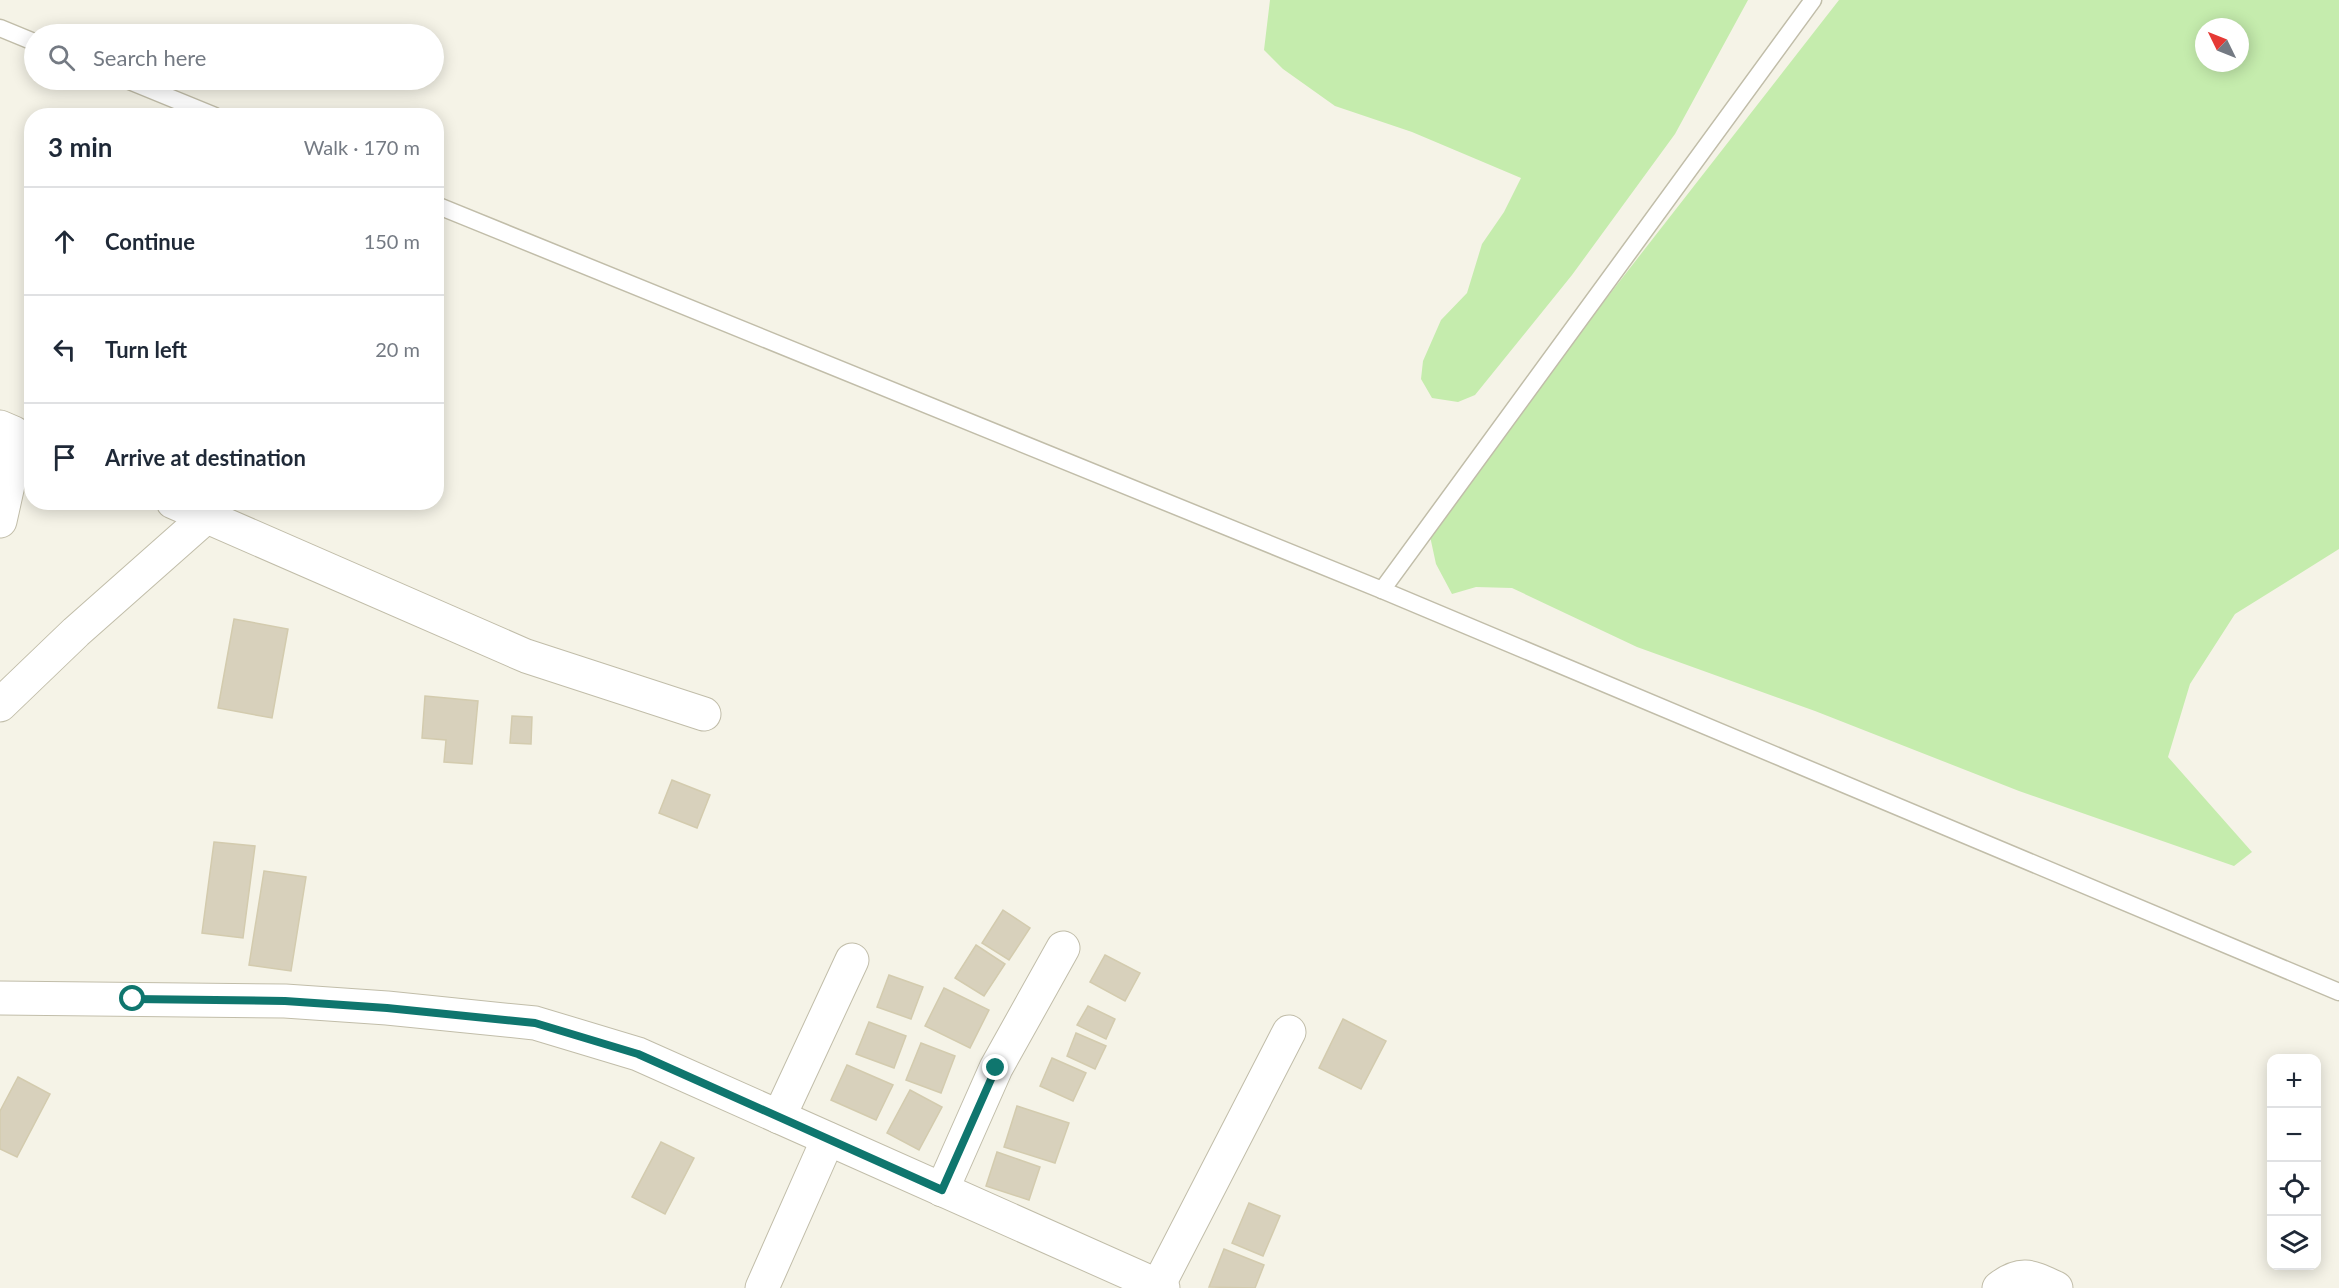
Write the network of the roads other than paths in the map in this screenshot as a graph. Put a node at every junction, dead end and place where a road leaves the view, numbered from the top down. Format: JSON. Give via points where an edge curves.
{"nodes":[{"id":1,"x":1811,"y":0,"type":"edge"},
{"id":2,"x":0,"y":28,"type":"edge"},
{"id":3,"x":24,"y":38,"type":"edge"},
{"id":4,"x":151,"y":90,"type":"edge"},
{"id":5,"x":195,"y":108,"type":"edge"},
{"id":6,"x":444,"y":209,"type":"edge"},
{"id":7,"x":15,"y":433,"type":"edge"},
{"id":8,"x":191,"y":510,"type":"edge"},
{"id":9,"x":206,"y":517,"type":"junction"},
{"id":10,"x":0,"y":521,"type":"edge"},
{"id":11,"x":1382,"y":590,"type":"junction"},
{"id":12,"x":0,"y":705,"type":"edge"},
{"id":13,"x":704,"y":714,"type":"dead end"},
{"id":14,"x":1063,"y":948,"type":"dead end"},
{"id":15,"x":852,"y":960,"type":"dead end"},
{"id":16,"x":2339,"y":992,"type":"edge"},
{"id":17,"x":0,"y":998,"type":"edge"},
{"id":18,"x":1289,"y":1032,"type":"dead end"},
{"id":19,"x":779,"y":1117,"type":"junction"},
{"id":20,"x":828,"y":1139,"type":"junction"},
{"id":21,"x":942,"y":1190,"type":"junction"},
{"id":22,"x":1160,"y":1287,"type":"edge"},
{"id":23,"x":762,"y":1288,"type":"edge"},
{"id":24,"x":1999,"y":1288,"type":"edge"},
{"id":25,"x":2056,"y":1288,"type":"edge"}],
"edges":[{"from":1,"to":11,"type":"lane"},
{"from":2,"to":3,"type":"lane"},
{"from":4,"to":5,"type":"lane"},
{"from":6,"to":11,"type":"lane"},
{"from":7,"to":10,"type":"street"},
{"from":8,"to":9,"type":"street"},
{"from":9,"to":12,"type":"street"},
{"from":9,"to":13,"type":"street","via":[[526,656]]},
{"from":11,"to":16,"type":"lane"},
{"from":14,"to":21,"type":"street","via":[[996,1068]]},
{"from":15,"to":19,"type":"street"},
{"from":17,"to":19,"type":"street","via":[[285,1001],[535,1023],[638,1054]]},
{"from":18,"to":22,"type":"street"},
{"from":19,"to":20,"type":"street"},
{"from":20,"to":21,"type":"street"},
{"from":20,"to":23,"type":"street"},
{"from":21,"to":22,"type":"street"},
{"from":24,"to":25,"type":"street","via":[[2012,1278],[2029,1276]]}]}
